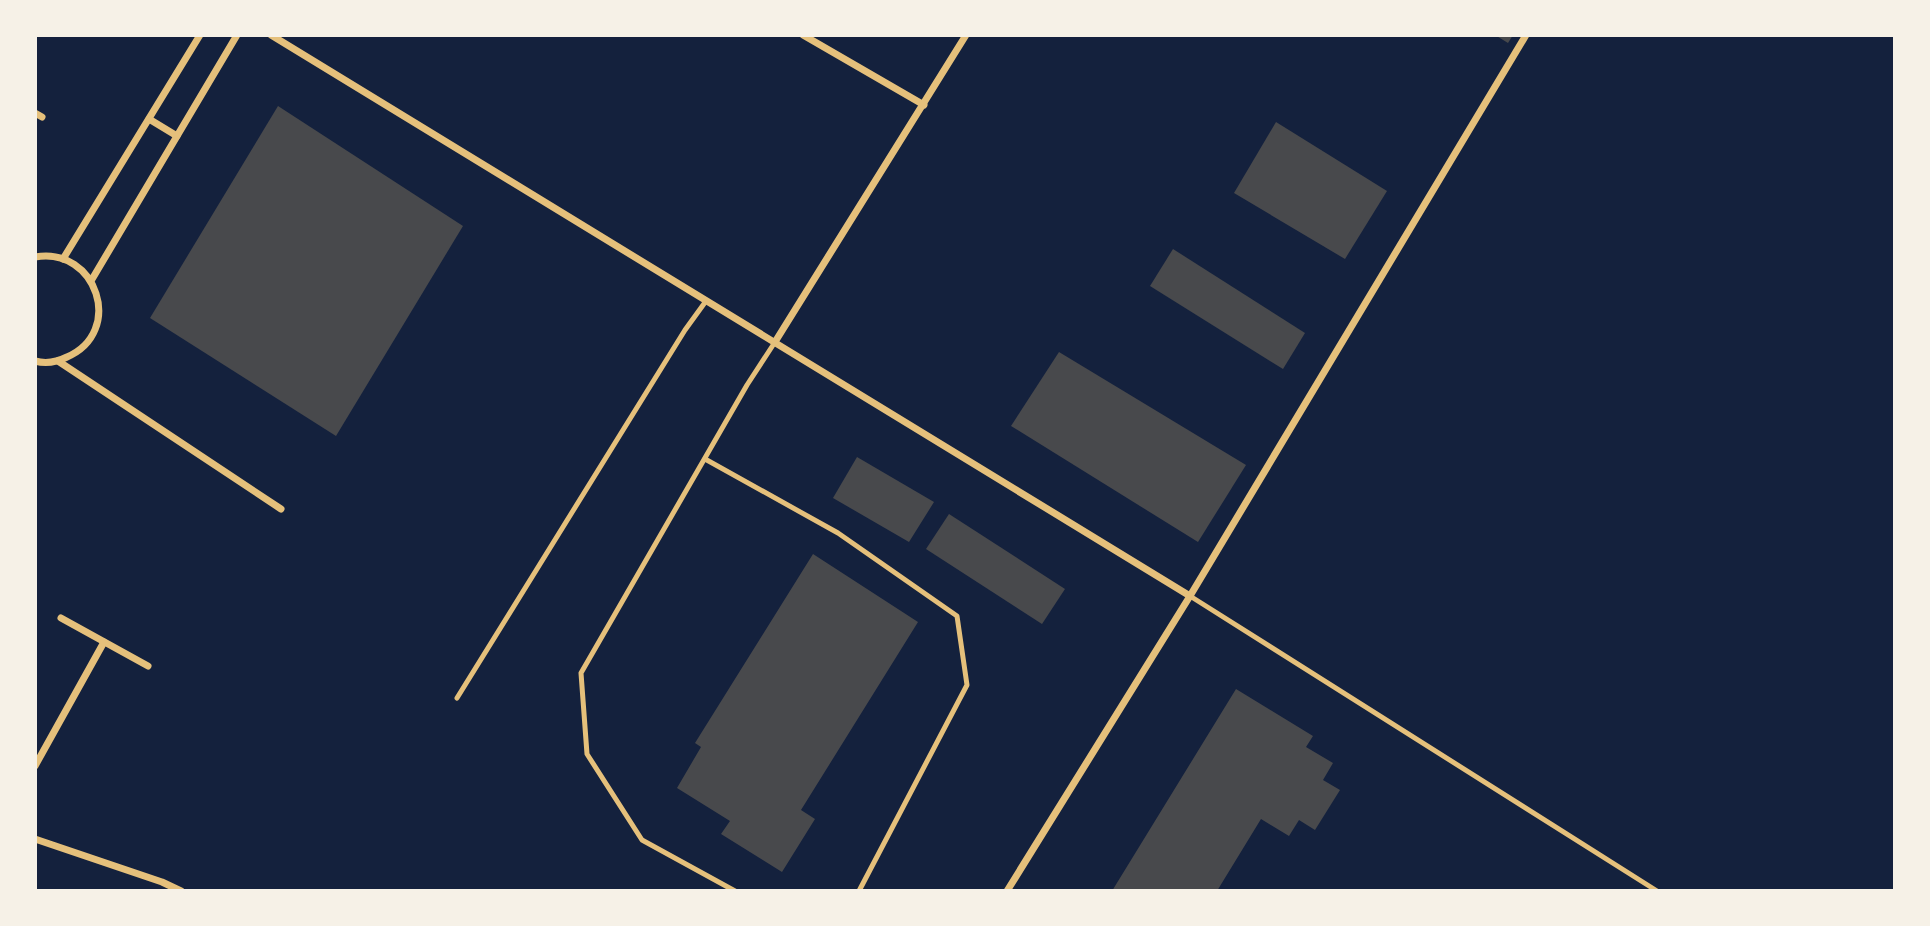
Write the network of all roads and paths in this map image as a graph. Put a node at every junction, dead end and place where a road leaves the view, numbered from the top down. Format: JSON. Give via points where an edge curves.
{"nodes":[{"id":1,"x":200,"y":35,"type":"edge"},
{"id":2,"x":237,"y":35,"type":"edge"},
{"id":3,"x":271,"y":35,"type":"edge"},
{"id":4,"x":803,"y":35,"type":"edge"},
{"id":5,"x":966,"y":35,"type":"edge"},
{"id":6,"x":1526,"y":35,"type":"edge"},
{"id":7,"x":924,"y":105,"type":"junction"},
{"id":8,"x":149,"y":119,"type":"junction"},
{"id":9,"x":177,"y":136,"type":"junction"},
{"id":10,"x":35,"y":257,"type":"edge"},
{"id":11,"x":63,"y":259,"type":"junction"},
{"id":12,"x":91,"y":281,"type":"junction"},
{"id":13,"x":706,"y":301,"type":"junction"},
{"id":14,"x":775,"y":342,"type":"junction"},
{"id":15,"x":35,"y":361,"type":"edge"},
{"id":16,"x":58,"y":361,"type":"junction"},
{"id":17,"x":705,"y":459,"type":"junction"},
{"id":18,"x":281,"y":509,"type":"dead end"},
{"id":19,"x":1190,"y":596,"type":"junction"},
{"id":20,"x":61,"y":618,"type":"dead end"},
{"id":21,"x":104,"y":642,"type":"junction"},
{"id":22,"x":148,"y":666,"type":"dead end"},
{"id":23,"x":457,"y":698,"type":"dead end"},
{"id":24,"x":35,"y":766,"type":"edge"},
{"id":25,"x":35,"y":839,"type":"edge"},
{"id":26,"x":162,"y":882,"type":"junction"},
{"id":27,"x":156,"y":891,"type":"edge"},
{"id":28,"x":181,"y":891,"type":"edge"},
{"id":29,"x":734,"y":891,"type":"edge"},
{"id":30,"x":859,"y":891,"type":"edge"},
{"id":31,"x":1007,"y":891,"type":"edge"},
{"id":32,"x":1657,"y":891,"type":"edge"}],
"edges":[{"from":1,"to":8,"type":"street"},
{"from":2,"to":9,"type":"street"},
{"from":3,"to":13,"type":"street"},
{"from":4,"to":7,"type":"street"},
{"from":5,"to":7,"type":"street"},
{"from":6,"to":19,"type":"street"},
{"from":7,"to":14,"type":"street"},
{"from":8,"to":9,"type":"street"},
{"from":8,"to":11,"type":"street"},
{"from":9,"to":12,"type":"street"},
{"from":10,"to":11,"type":"street"},
{"from":11,"to":12,"type":"street"},
{"from":12,"to":16,"type":"street","via":[[98,296],[95,329],[87,344]]},
{"from":13,"to":14,"type":"street"},
{"from":13,"to":23,"type":"lane"},
{"from":14,"to":17,"type":"lane"},
{"from":14,"to":19,"type":"street"},
{"from":15,"to":16,"type":"street"},
{"from":16,"to":18,"type":"street"},
{"from":17,"to":29,"type":"lane","via":[[581,673],[587,754],[642,840]]},
{"from":17,"to":30,"type":"lane","via":[[838,533],[957,616],[967,685]]},
{"from":19,"to":31,"type":"street"},
{"from":19,"to":32,"type":"lane"},
{"from":20,"to":21,"type":"street"},
{"from":21,"to":22,"type":"street"},
{"from":21,"to":24,"type":"street"},
{"from":25,"to":26,"type":"street"},
{"from":26,"to":27,"type":"street"},
{"from":26,"to":28,"type":"street"}]}
